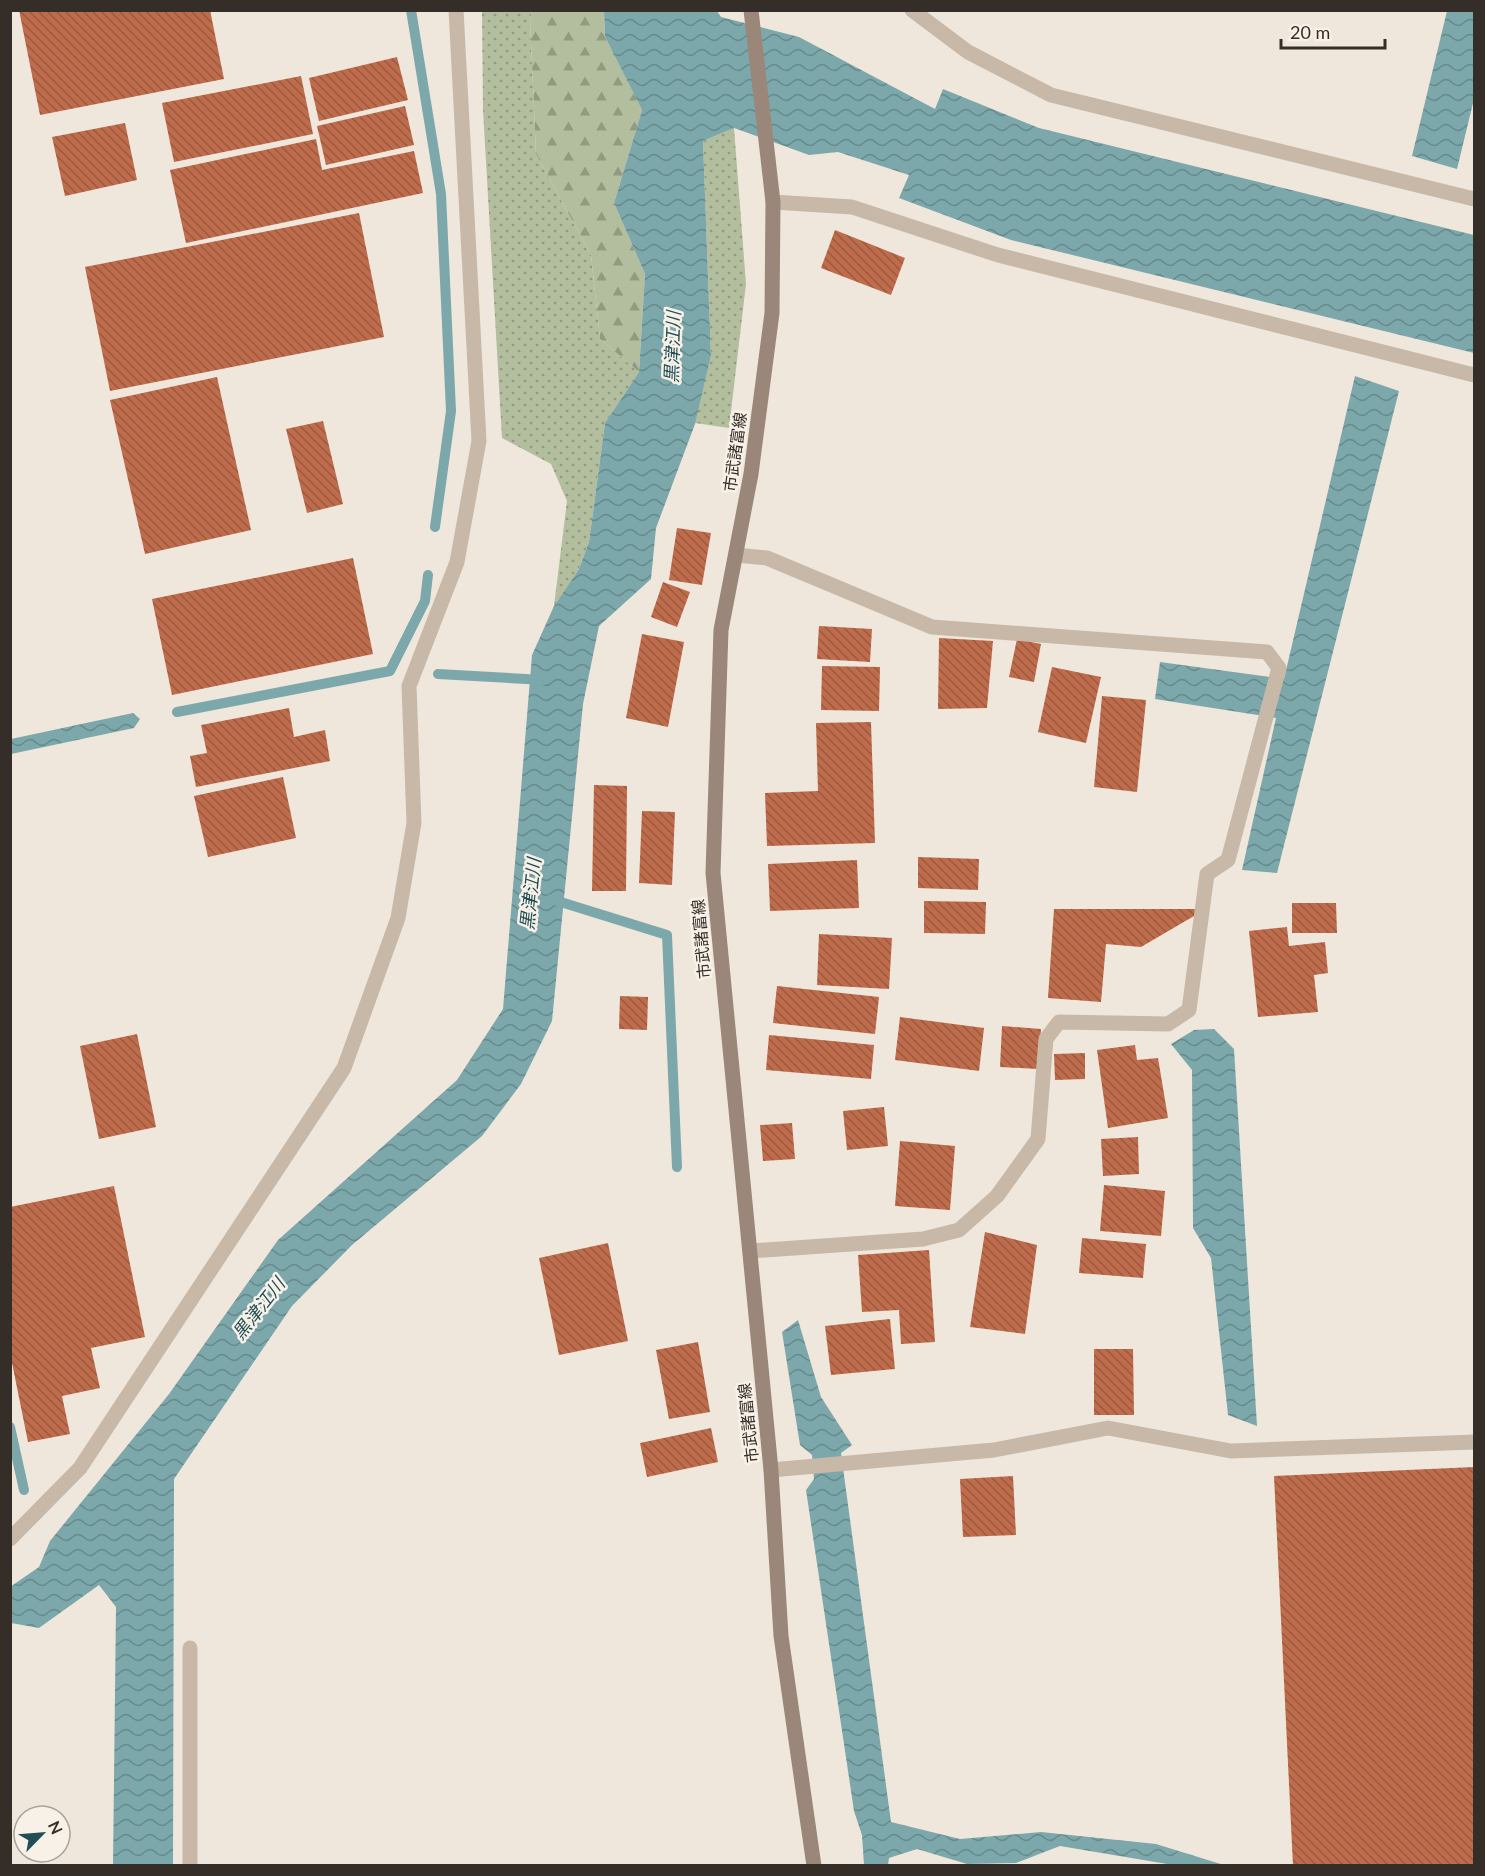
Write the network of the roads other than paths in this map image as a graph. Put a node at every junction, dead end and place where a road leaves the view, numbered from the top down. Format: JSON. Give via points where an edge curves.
{"nodes":[{"id":1,"x":456,"y":10,"type":"edge"},
{"id":2,"x":750,"y":10,"type":"edge"},
{"id":3,"x":912,"y":10,"type":"edge"},
{"id":4,"x":1474,"y":199,"type":"edge"},
{"id":5,"x":773,"y":202,"type":"junction"},
{"id":6,"x":1474,"y":375,"type":"edge"},
{"id":7,"x":736,"y":555,"type":"junction"},
{"id":8,"x":750,"y":1251,"type":"junction"},
{"id":9,"x":1474,"y":1442,"type":"edge"},
{"id":10,"x":771,"y":1470,"type":"junction"},
{"id":11,"x":10,"y":1539,"type":"edge"},
{"id":12,"x":190,"y":1648,"type":"dead end"},
{"id":13,"x":190,"y":1866,"type":"edge"},
{"id":14,"x":814,"y":1866,"type":"edge"}],
"edges":[{"from":1,"to":11,"type":"street","via":[[479,441],[457,562],[409,686],[414,823],[398,918],[344,1068],[80,1468]]},
{"from":2,"to":5,"type":"main road","name":"市武諸富線"},
{"from":3,"to":4,"type":"street","via":[[968,52],[1051,95]]},
{"from":5,"to":6,"type":"street","via":[[852,207],[998,255]]},
{"from":5,"to":7,"type":"main road","name":"市武諸富線","via":[[772,313]]},
{"from":7,"to":8,"type":"main road","name":"市武諸富線","via":[[721,630],[713,873]]},
{"from":7,"to":8,"type":"street","via":[[766,558],[932,627],[1267,652],[1279,668],[1228,860],[1207,874],[1189,1010],[1168,1024],[1059,1022],[1046,1039],[1038,1139],[997,1196],[959,1230],[922,1239]]},
{"from":8,"to":10,"type":"main road","name":"市武諸富線"},
{"from":9,"to":10,"type":"street","via":[[1231,1451],[1108,1428],[994,1450]]},
{"from":10,"to":14,"type":"main road","name":"市武諸富線","via":[[781,1636]]},
{"from":12,"to":13,"type":"street"}]}
